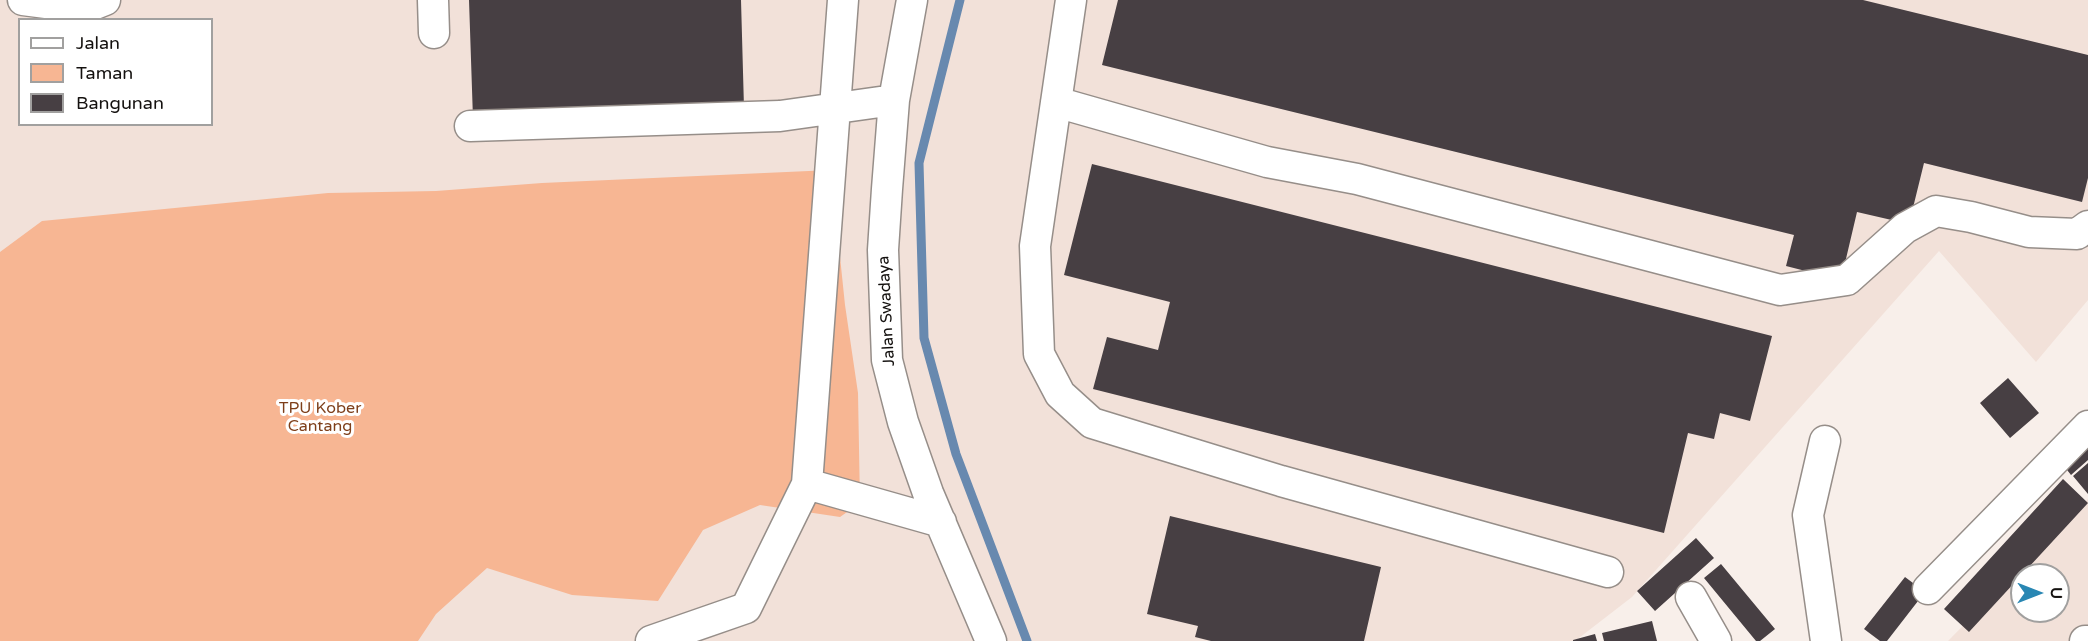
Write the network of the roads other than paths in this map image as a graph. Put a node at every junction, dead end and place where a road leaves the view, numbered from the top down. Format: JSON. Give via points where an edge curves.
{"nodes":[{"id":1,"x":23,"y":0,"type":"edge"},
{"id":2,"x":105,"y":0,"type":"edge"},
{"id":3,"x":433,"y":0,"type":"edge"},
{"id":4,"x":843,"y":0,"type":"edge"},
{"id":5,"x":912,"y":0,"type":"edge"},
{"id":6,"x":1071,"y":0,"type":"edge"},
{"id":7,"x":434,"y":33,"type":"dead end"},
{"id":8,"x":894,"y":100,"type":"junction"},
{"id":9,"x":1056,"y":102,"type":"junction"},
{"id":10,"x":834,"y":109,"type":"junction"},
{"id":11,"x":470,"y":126,"type":"dead end"},
{"id":12,"x":2088,"y":226,"type":"edge"},
{"id":13,"x":2088,"y":426,"type":"edge"},
{"id":14,"x":1825,"y":441,"type":"dead end"},
{"id":15,"x":807,"y":484,"type":"junction"},
{"id":16,"x":941,"y":522,"type":"junction"},
{"id":17,"x":1608,"y":572,"type":"dead end"},
{"id":18,"x":1928,"y":589,"type":"dead end"},
{"id":19,"x":1691,"y":597,"type":"dead end"},
{"id":20,"x":651,"y":641,"type":"edge"},
{"id":21,"x":991,"y":641,"type":"edge"},
{"id":22,"x":1716,"y":641,"type":"edge"},
{"id":23,"x":1826,"y":641,"type":"edge"}],
"edges":[{"from":1,"to":2,"type":"street","via":[[85,8]]},
{"from":3,"to":7,"type":"street"},
{"from":4,"to":10,"type":"street"},
{"from":5,"to":8,"type":"street","name":"Jalan Swadaya"},
{"from":6,"to":9,"type":"street"},
{"from":8,"to":10,"type":"street"},
{"from":8,"to":16,"type":"street","name":"Jalan Swadaya","via":[[883,250],[887,360],[903,422]]},
{"from":9,"to":12,"type":"street","via":[[1267,162],[1357,179],[1780,290],[1847,280],[1905,228],[1936,211],[2028,232],[2077,234]]},
{"from":9,"to":17,"type":"street","via":[[1035,246],[1039,354],[1060,394],[1092,423],[1281,481]]},
{"from":10,"to":11,"type":"street","via":[[780,116]]},
{"from":10,"to":15,"type":"street"},
{"from":13,"to":18,"type":"street"},
{"from":14,"to":23,"type":"street","via":[[1808,515]]},
{"from":15,"to":16,"type":"street"},
{"from":15,"to":20,"type":"street","via":[[746,608]]},
{"from":16,"to":21,"type":"street","name":"Jalan Swadaya"},
{"from":19,"to":22,"type":"street"}]}
